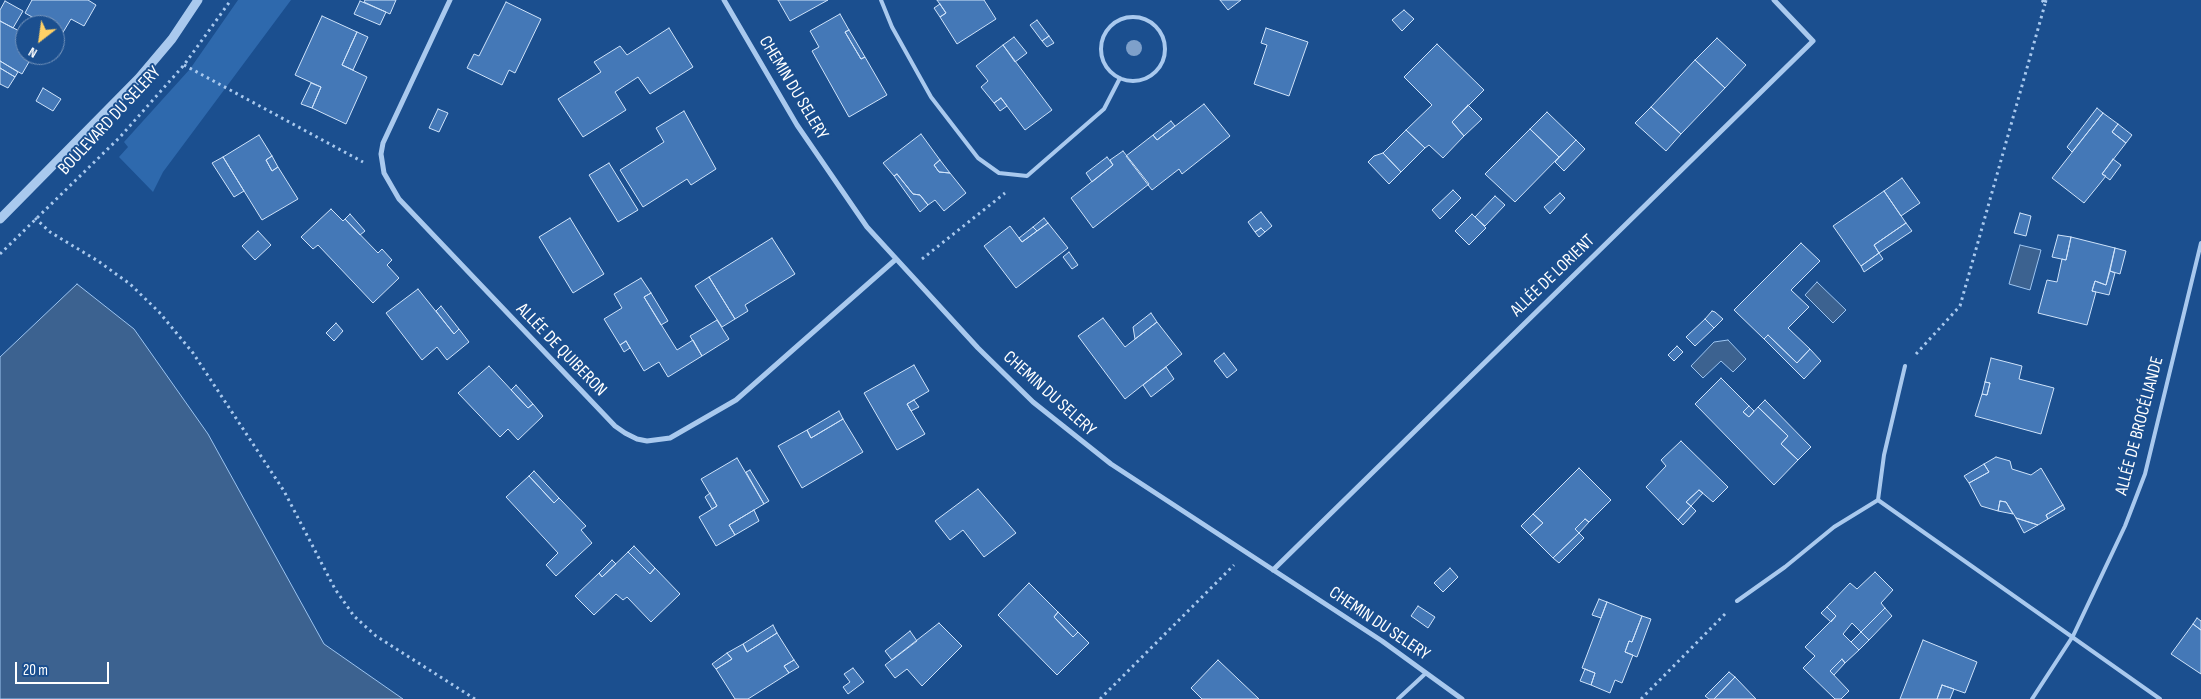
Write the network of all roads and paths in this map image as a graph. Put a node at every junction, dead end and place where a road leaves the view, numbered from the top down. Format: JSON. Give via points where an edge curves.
{"nodes":[{"id":1,"x":198,"y":0,"type":"edge"},
{"id":2,"x":231,"y":0,"type":"edge"},
{"id":3,"x":450,"y":0,"type":"edge"},
{"id":4,"x":724,"y":0,"type":"edge"},
{"id":5,"x":881,"y":0,"type":"edge"},
{"id":6,"x":1774,"y":0,"type":"edge"},
{"id":7,"x":2042,"y":0,"type":"edge"},
{"id":8,"x":2046,"y":2,"type":"edge"},
{"id":9,"x":184,"y":66,"type":"junction"},
{"id":10,"x":1120,"y":78,"type":"junction"},
{"id":11,"x":384,"y":173,"type":"junction"},
{"id":12,"x":1027,"y":176,"type":"junction"},
{"id":13,"x":35,"y":218,"type":"junction"},
{"id":14,"x":0,"y":219,"type":"edge"},
{"id":15,"x":2201,"y":243,"type":"edge"},
{"id":16,"x":0,"y":254,"type":"edge"},
{"id":17,"x":895,"y":260,"type":"junction"},
{"id":18,"x":906,"y":272,"type":"junction"},
{"id":19,"x":1905,"y":366,"type":"joint"},
{"id":20,"x":1878,"y":500,"type":"junction"},
{"id":21,"x":1247,"y":552,"type":"junction"},
{"id":22,"x":1273,"y":570,"type":"junction"},
{"id":23,"x":1737,"y":602,"type":"joint"},
{"id":24,"x":2073,"y":636,"type":"junction"},
{"id":25,"x":1426,"y":673,"type":"junction"},
{"id":26,"x":475,"y":699,"type":"edge"},
{"id":27,"x":1100,"y":699,"type":"edge"},
{"id":28,"x":1398,"y":699,"type":"edge"},
{"id":29,"x":1462,"y":699,"type":"edge"},
{"id":30,"x":1642,"y":699,"type":"edge"},
{"id":31,"x":2032,"y":699,"type":"edge"},
{"id":32,"x":2160,"y":699,"type":"edge"}],
"edges":[{"from":1,"to":14,"type":"street","name":"BOULEVARD DU SELERY","via":[[172,39],[138,78]]},
{"from":2,"to":9,"type":"path","name":"BOULEVARD DU SELERY"},
{"from":3,"to":11,"type":"street","name":"ALLÉE DE QUIBERON","via":[[383,143]]},
{"from":4,"to":17,"type":"street","name":"CHEMIN DU SELERY","via":[[797,125],[850,204]]},
{"from":5,"to":12,"type":"lane","via":[[892,27],[932,97],[978,158],[1000,173]]},
{"from":6,"to":22,"type":"street","name":"ALLÉE DE LORIENT","via":[[1813,41]]},
{"from":7,"to":8,"type":"path"},
{"from":8,"to":19,"type":"path","via":[[1960,306]]},
{"from":9,"to":11,"type":"path"},
{"from":9,"to":13,"type":"path","name":"BOULEVARD DU SELERY","via":[[112,146]]},
{"from":10,"to":10,"type":"lane","via":[[1129,81],[1146,79],[1159,69],[1166,53],[1163,36],[1153,23],[1137,16],[1120,19],[1107,29],[1100,45],[1103,61]]},
{"from":10,"to":12,"type":"lane","via":[[1104,109]]},
{"from":11,"to":17,"type":"street","name":"ALLÉE DE QUIBERON","via":[[399,199],[615,426],[642,440],[670,438],[736,400]]},
{"from":12,"to":18,"type":"path"},
{"from":13,"to":16,"type":"path","name":"BOULEVARD DU SELERY"},
{"from":13,"to":26,"type":"path","via":[[50,232],[130,284],[159,312],[193,353],[284,491],[334,589],[354,616],[376,636]]},
{"from":15,"to":24,"type":"lane","name":"ALLÉE DE BROCÉLIANDE","via":[[2145,474],[2125,526]]},
{"from":17,"to":18,"type":"street","name":"CHEMIN DU SELERY"},
{"from":18,"to":21,"type":"street","name":"CHEMIN DU SELERY","via":[[1032,402],[1070,434],[1110,464]]},
{"from":19,"to":20,"type":"lane","via":[[1884,455]]},
{"from":20,"to":23,"type":"lane","via":[[1834,527]]},
{"from":20,"to":24,"type":"lane"},
{"from":21,"to":22,"type":"street","name":"CHEMIN DU SELERY"},
{"from":21,"to":27,"type":"path"},
{"from":22,"to":25,"type":"street","name":"CHEMIN DU SELERY"},
{"from":23,"to":30,"type":"path"},
{"from":24,"to":31,"type":"lane","name":"ALLÉE DE BROCÉLIANDE"},
{"from":24,"to":32,"type":"lane"},
{"from":25,"to":28,"type":"lane"},
{"from":25,"to":29,"type":"street","name":"CHEMIN DU SELERY"}]}
